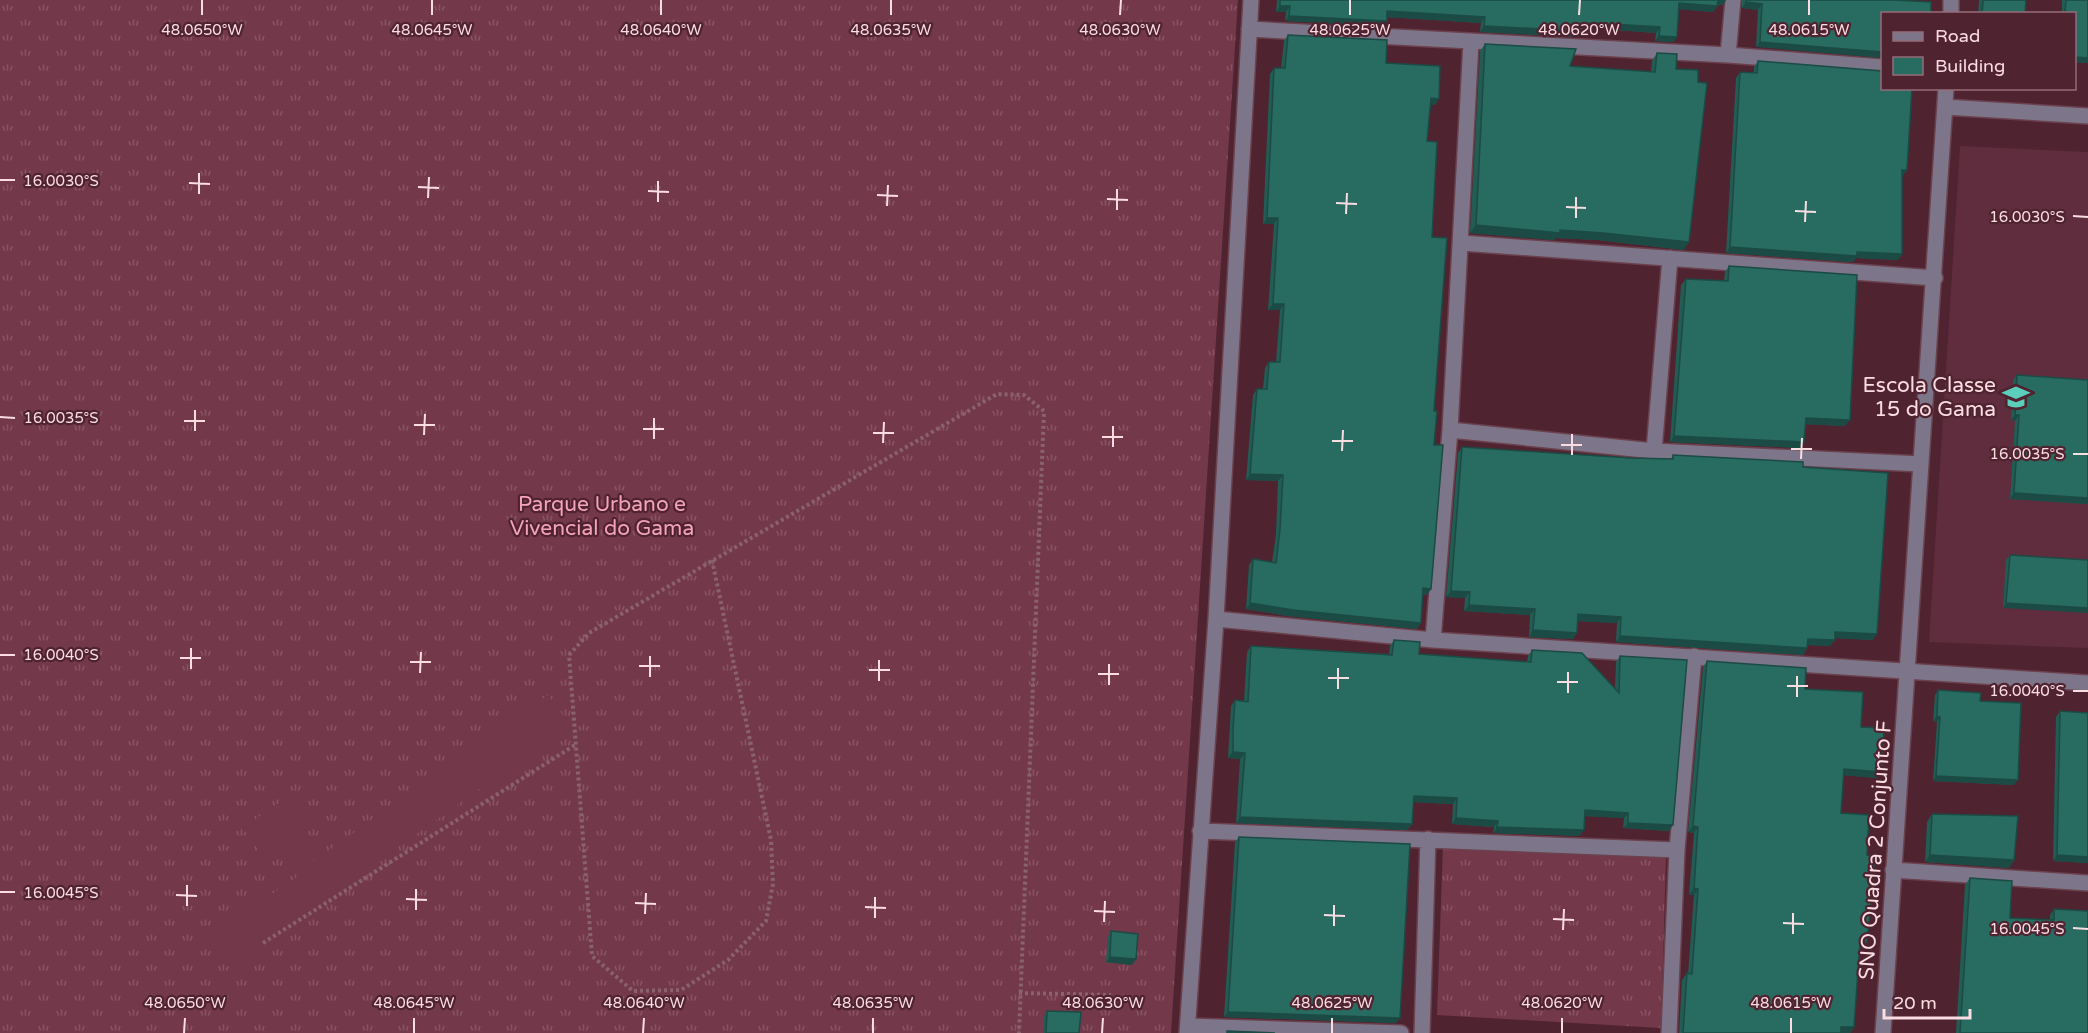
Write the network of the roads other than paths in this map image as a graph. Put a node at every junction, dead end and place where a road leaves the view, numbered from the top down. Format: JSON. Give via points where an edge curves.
{"nodes":[{"id":1,"x":1251,"y":0,"type":"edge"},
{"id":2,"x":1733,"y":0,"type":"edge"},
{"id":3,"x":1250,"y":29,"type":"junction"},
{"id":4,"x":1471,"y":42,"type":"junction"},
{"id":5,"x":1728,"y":55,"type":"junction"},
{"id":6,"x":1881,"y":67,"type":"edge"},
{"id":7,"x":1946,"y":90,"type":"edge"},
{"id":8,"x":1945,"y":107,"type":"junction"},
{"id":9,"x":2088,"y":116,"type":"edge"},
{"id":10,"x":1462,"y":243,"type":"junction"},
{"id":11,"x":1670,"y":258,"type":"junction"},
{"id":12,"x":1935,"y":278,"type":"junction"},
{"id":13,"x":1450,"y":430,"type":"junction"},
{"id":14,"x":1654,"y":451,"type":"junction"},
{"id":15,"x":1921,"y":464,"type":"junction"},
{"id":16,"x":1216,"y":619,"type":"junction"},
{"id":17,"x":1434,"y":640,"type":"junction"},
{"id":18,"x":1694,"y":656,"type":"junction"},
{"id":19,"x":1910,"y":670,"type":"junction"},
{"id":20,"x":2088,"y":683,"type":"edge"},
{"id":21,"x":1200,"y":831,"type":"junction"},
{"id":22,"x":1428,"y":839,"type":"junction"},
{"id":23,"x":1677,"y":850,"type":"junction"},
{"id":24,"x":1893,"y":870,"type":"junction"},
{"id":25,"x":2088,"y":884,"type":"edge"},
{"id":26,"x":1187,"y":1029,"type":"edge"},
{"id":27,"x":1401,"y":1033,"type":"edge"},
{"id":28,"x":1422,"y":1033,"type":"edge"},
{"id":29,"x":1670,"y":1033,"type":"edge"},
{"id":30,"x":1883,"y":1033,"type":"edge"}],
"edges":[{"from":1,"to":3,"type":"street"},
{"from":2,"to":5,"type":"street"},
{"from":3,"to":4,"type":"street"},
{"from":3,"to":16,"type":"street"},
{"from":4,"to":5,"type":"street"},
{"from":4,"to":10,"type":"street"},
{"from":5,"to":6,"type":"street"},
{"from":7,"to":8,"type":"street","name":"SNO Quadra 2 Conjunto F"},
{"from":8,"to":9,"type":"street"},
{"from":8,"to":12,"type":"street","name":"SNO Quadra 2 Conjunto F"},
{"from":10,"to":11,"type":"street"},
{"from":10,"to":13,"type":"street"},
{"from":11,"to":12,"type":"street"},
{"from":11,"to":14,"type":"street"},
{"from":12,"to":15,"type":"street","name":"SNO Quadra 2 Conjunto F"},
{"from":13,"to":14,"type":"street"},
{"from":13,"to":17,"type":"street"},
{"from":14,"to":15,"type":"street"},
{"from":15,"to":19,"type":"street","name":"SNO Quadra 2 Conjunto F"},
{"from":16,"to":17,"type":"street"},
{"from":16,"to":21,"type":"street"},
{"from":17,"to":18,"type":"street"},
{"from":18,"to":19,"type":"street"},
{"from":18,"to":23,"type":"street"},
{"from":19,"to":20,"type":"street"},
{"from":19,"to":24,"type":"street","name":"SNO Quadra 2 Conjunto F"},
{"from":21,"to":22,"type":"street"},
{"from":21,"to":26,"type":"street"},
{"from":22,"to":23,"type":"street"},
{"from":22,"to":28,"type":"street"},
{"from":23,"to":29,"type":"street"},
{"from":24,"to":25,"type":"street"},
{"from":24,"to":30,"type":"street","name":"SNO Quadra 2 Conjunto F"},
{"from":26,"to":27,"type":"street"}]}
